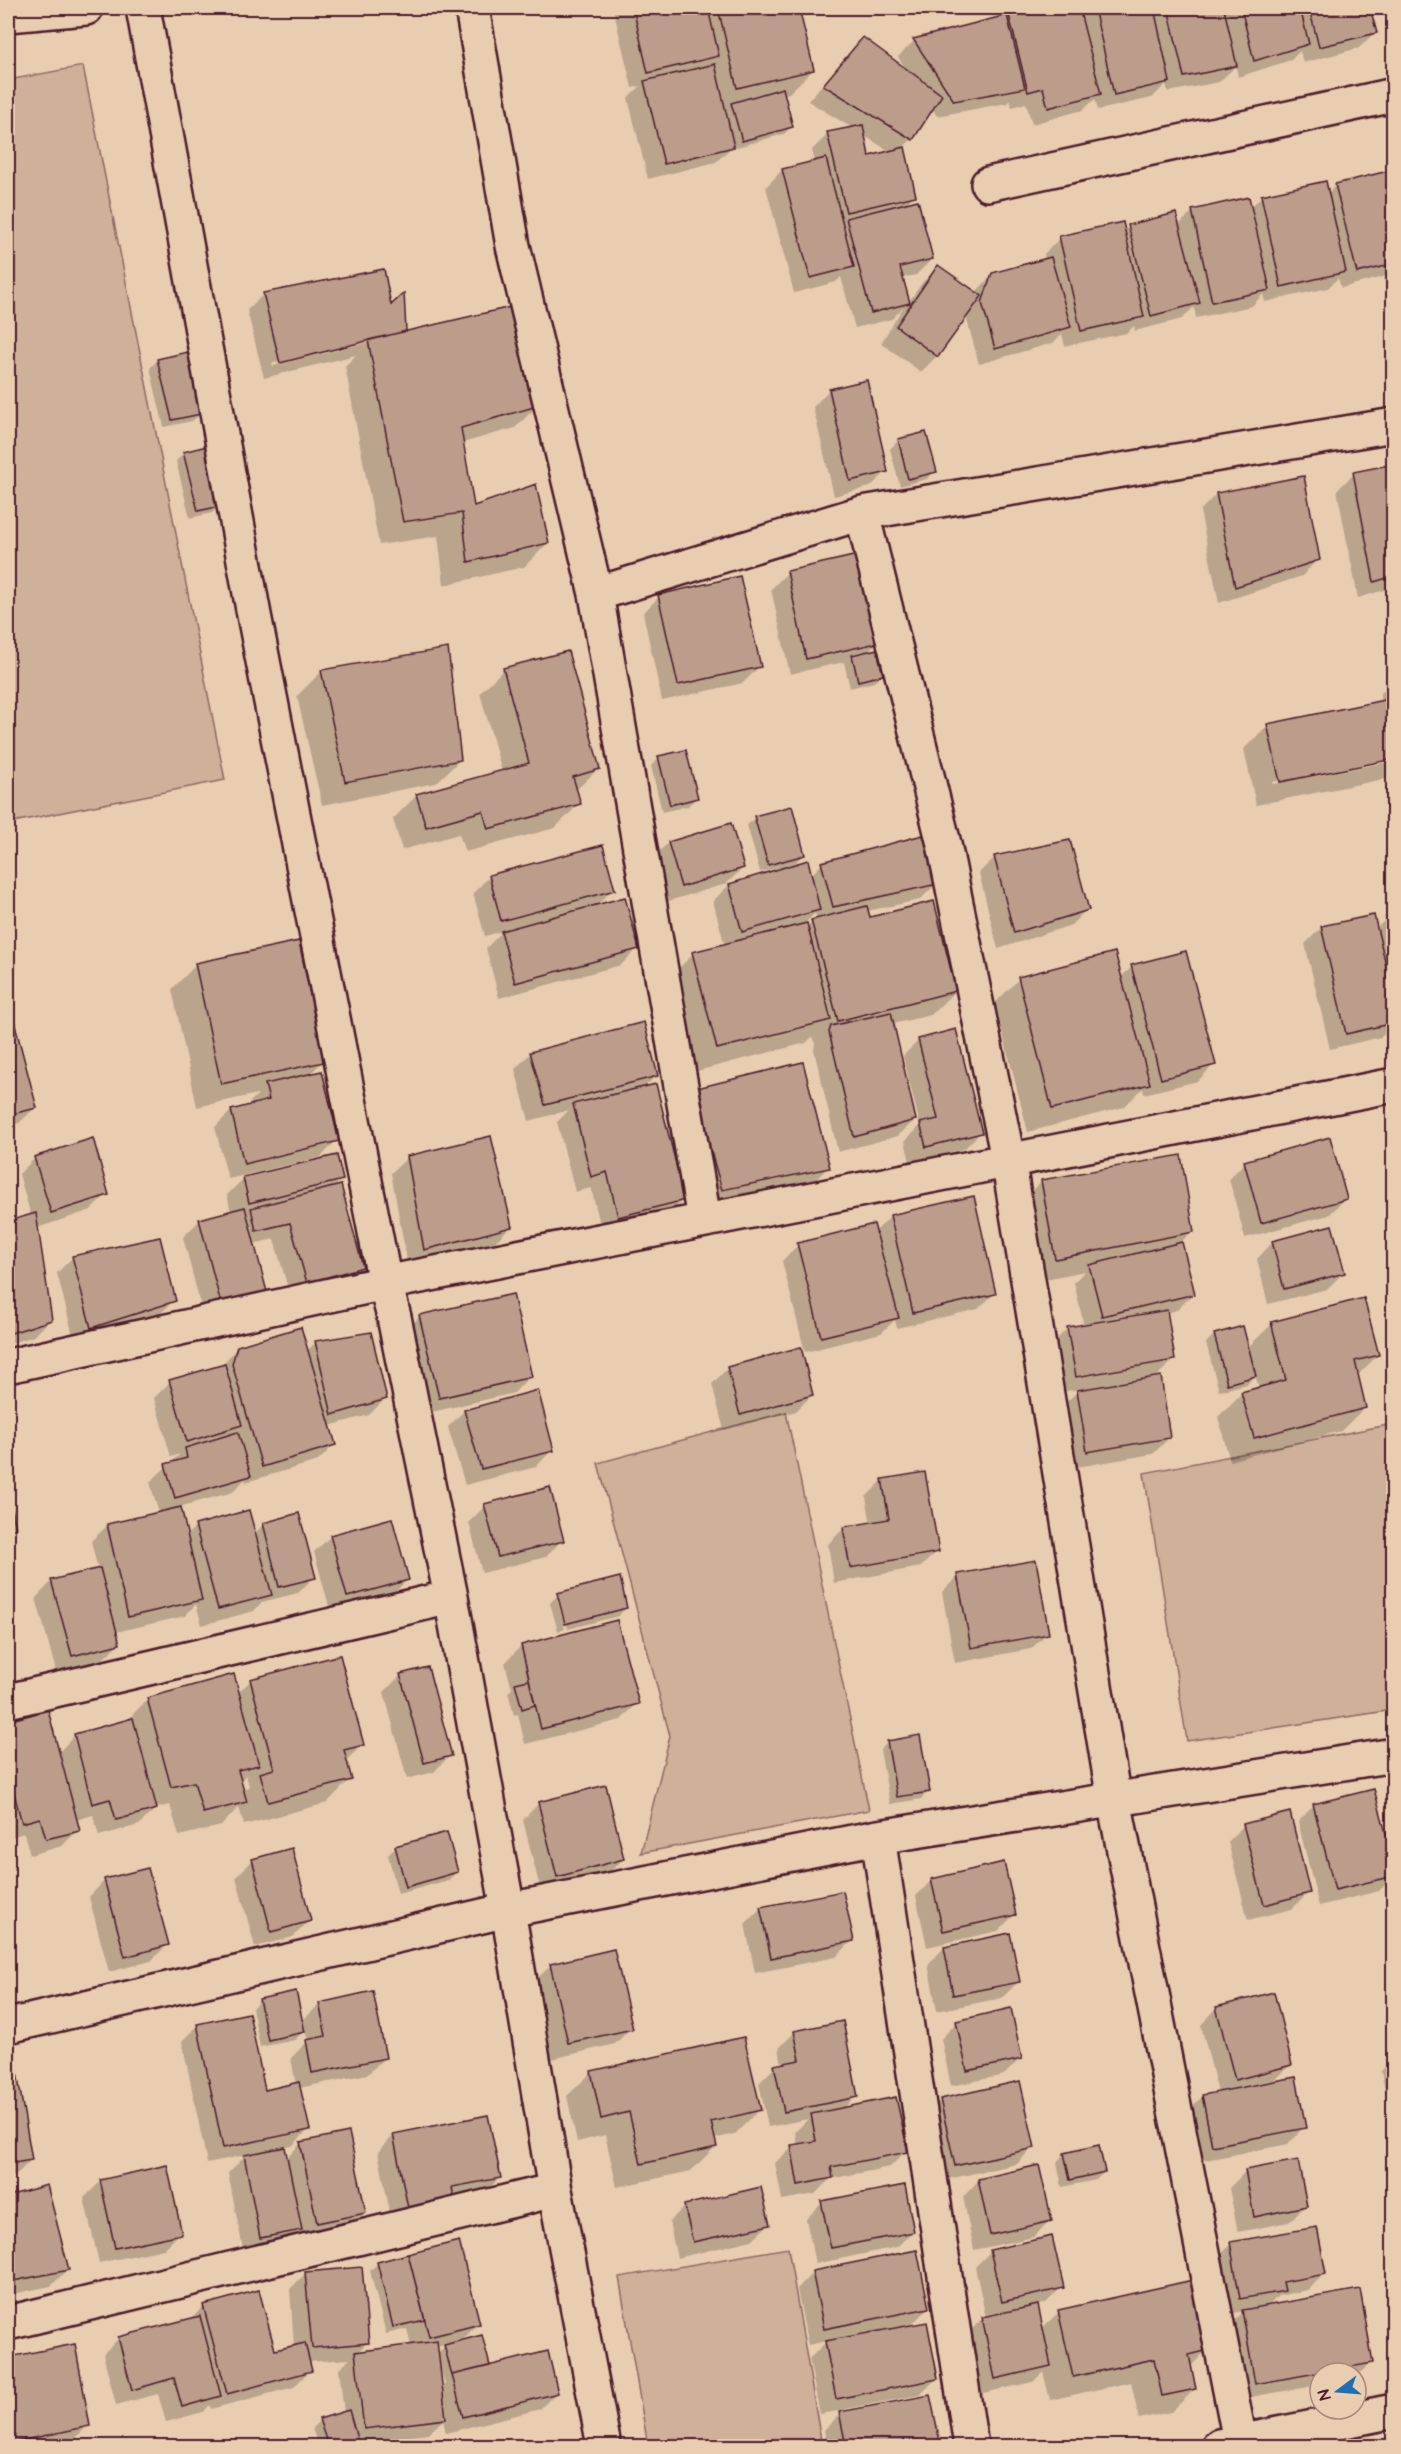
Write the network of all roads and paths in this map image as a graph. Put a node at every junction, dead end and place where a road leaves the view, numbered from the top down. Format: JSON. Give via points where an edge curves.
{"nodes":[{"id":1,"x":86,"y":8,"type":"edge"},
{"id":2,"x":143,"y":8,"type":"edge"},
{"id":3,"x":472,"y":8,"type":"edge"},
{"id":4,"x":8,"y":15,"type":"edge"},
{"id":5,"x":1394,"y":95,"type":"edge"},
{"id":6,"x":988,"y":184,"type":"dead end"},
{"id":7,"x":1394,"y":425,"type":"edge"},
{"id":8,"x":862,"y":513,"type":"junction"},
{"id":9,"x":596,"y":594,"type":"junction"},
{"id":10,"x":1394,"y":1085,"type":"edge"},
{"id":11,"x":1008,"y":1160,"type":"junction"},
{"id":12,"x":704,"y":1219,"type":"junction"},
{"id":13,"x":385,"y":1283,"type":"junction"},
{"id":14,"x":8,"y":1366,"type":"edge"},
{"id":15,"x":451,"y":1597,"type":"junction"},
{"id":16,"x":8,"y":1701,"type":"edge"},
{"id":17,"x":1394,"y":1755,"type":"edge"},
{"id":18,"x":1114,"y":1800,"type":"junction"},
{"id":19,"x":878,"y":1837,"type":"junction"},
{"id":20,"x":508,"y":1910,"type":"junction"},
{"id":21,"x":8,"y":2026,"type":"edge"},
{"id":22,"x":555,"y":2190,"type":"junction"},
{"id":23,"x":8,"y":2323,"type":"edge"},
{"id":24,"x":1394,"y":2411,"type":"edge"},
{"id":25,"x":1233,"y":2445,"type":"edge"},
{"id":26,"x":604,"y":2446,"type":"edge"},
{"id":27,"x":971,"y":2446,"type":"edge"}],
"edges":[{"from":1,"to":4,"type":"street"},
{"from":2,"to":13,"type":"street","via":[[254,615]]},
{"from":3,"to":9,"type":"street","via":[[513,246]]},
{"from":5,"to":6,"type":"street"},
{"from":7,"to":8,"type":"street"},
{"from":8,"to":9,"type":"street"},
{"from":8,"to":11,"type":"street","via":[[944,844]]},
{"from":9,"to":12,"type":"street"},
{"from":10,"to":11,"type":"street"},
{"from":11,"to":12,"type":"street"},
{"from":11,"to":18,"type":"street"},
{"from":12,"to":13,"type":"street"},
{"from":13,"to":14,"type":"street"},
{"from":13,"to":15,"type":"street"},
{"from":15,"to":16,"type":"street"},
{"from":15,"to":20,"type":"street"},
{"from":17,"to":18,"type":"street"},
{"from":18,"to":19,"type":"street"},
{"from":18,"to":25,"type":"street"},
{"from":19,"to":20,"type":"street"},
{"from":19,"to":27,"type":"street"},
{"from":20,"to":21,"type":"street"},
{"from":20,"to":22,"type":"street"},
{"from":22,"to":23,"type":"street"},
{"from":22,"to":26,"type":"street"},
{"from":24,"to":25,"type":"street"}]}
